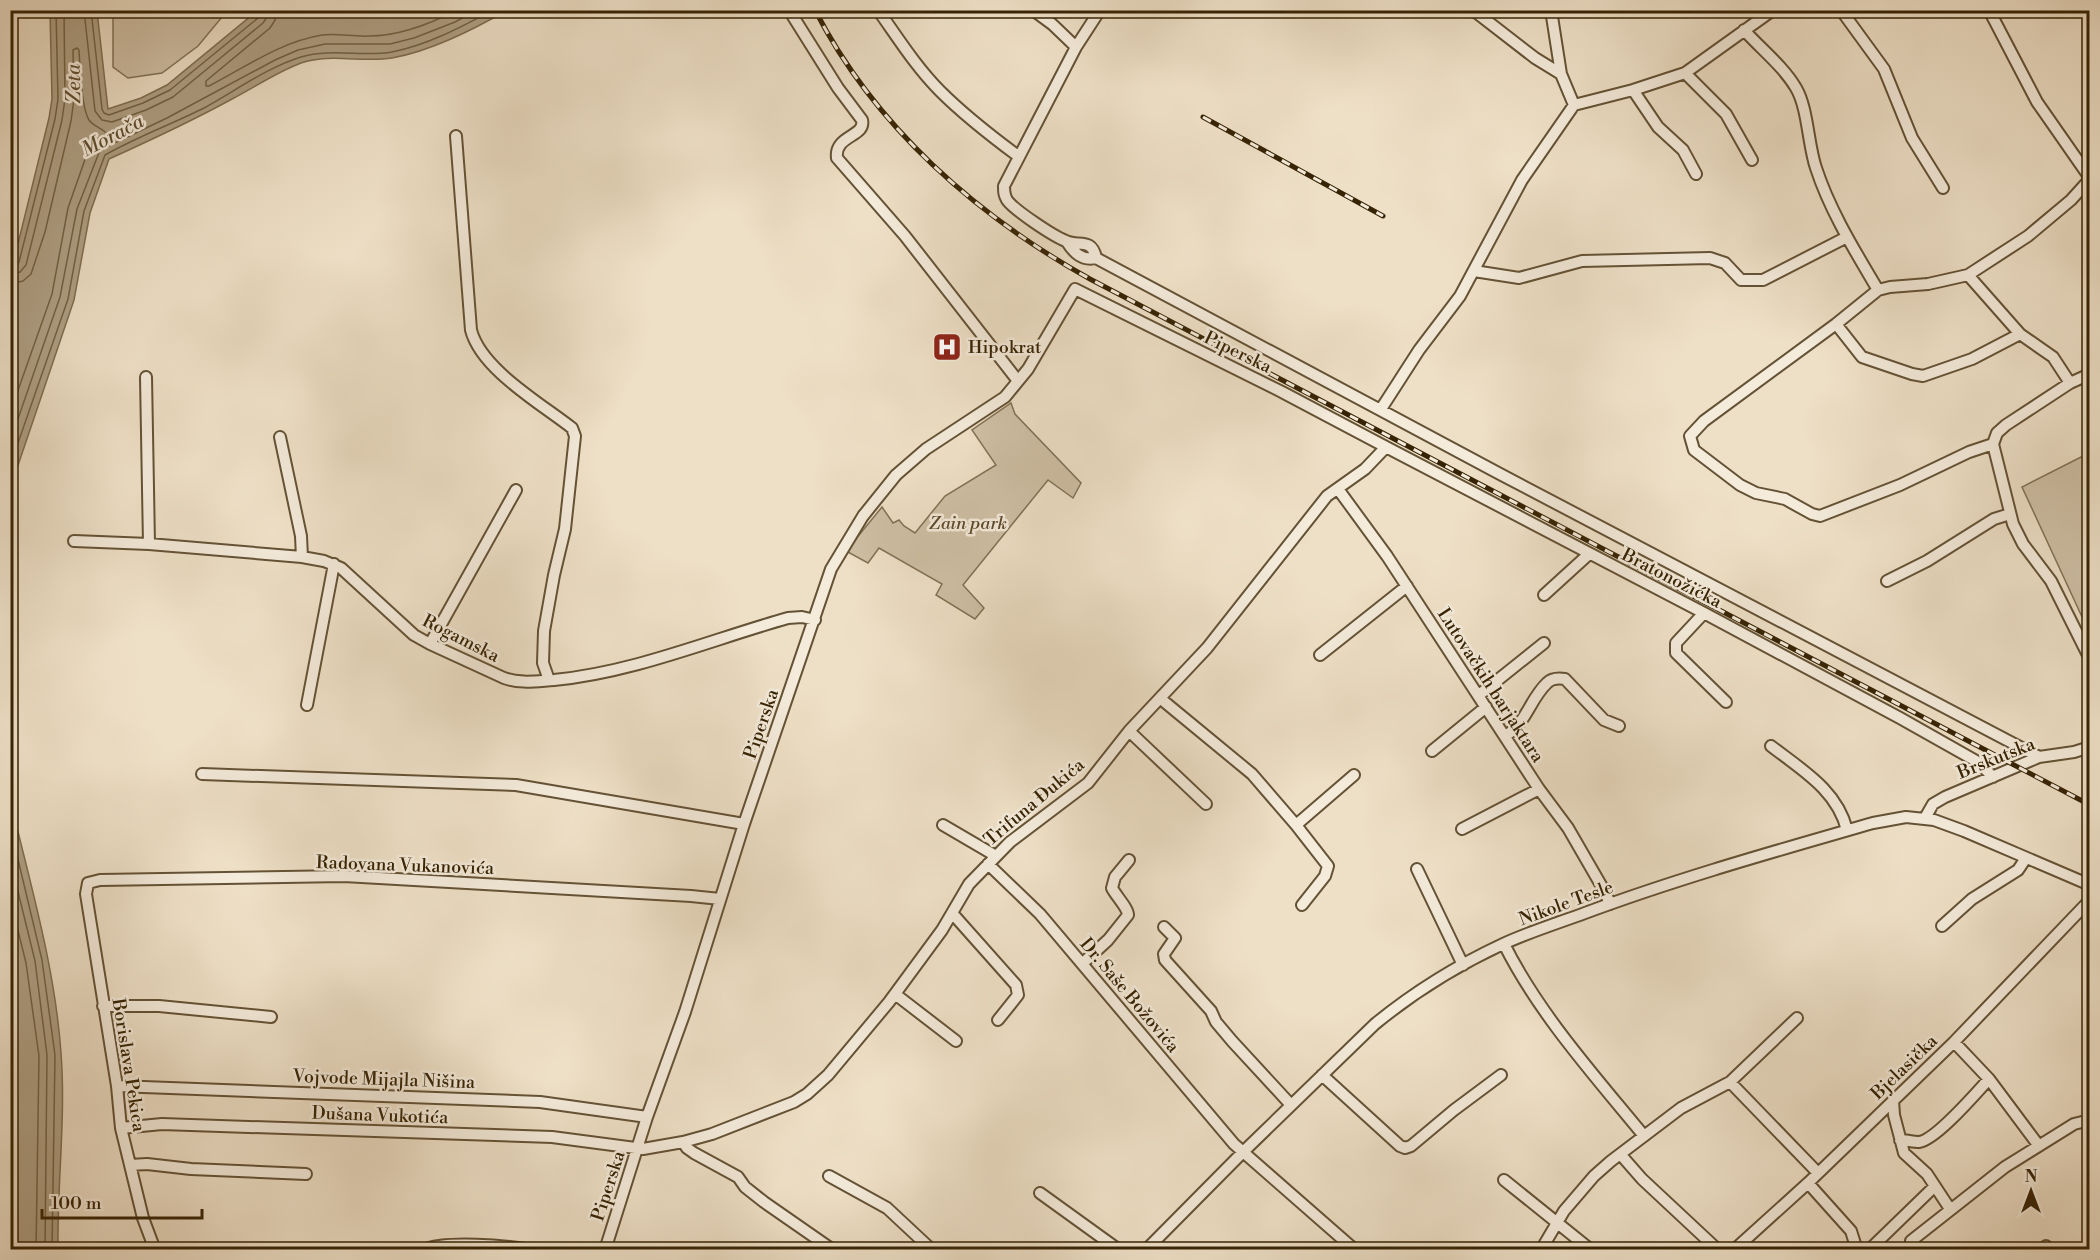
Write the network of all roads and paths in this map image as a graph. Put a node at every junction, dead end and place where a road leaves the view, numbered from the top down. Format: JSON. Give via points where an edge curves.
{"nodes":[{"id":1,"x":789,"y":10,"type":"edge"},
{"id":2,"x":878,"y":10,"type":"edge"},
{"id":3,"x":1033,"y":10,"type":"edge"},
{"id":4,"x":1100,"y":10,"type":"edge"},
{"id":5,"x":1473,"y":10,"type":"edge"},
{"id":6,"x":1551,"y":10,"type":"edge"},
{"id":7,"x":1773,"y":10,"type":"edge"},
{"id":8,"x":1842,"y":10,"type":"edge"},
{"id":9,"x":1989,"y":10,"type":"edge"},
{"id":10,"x":1744,"y":30,"type":"junction"},
{"id":11,"x":1076,"y":47,"type":"junction"},
{"id":12,"x":1685,"y":73,"type":"junction"},
{"id":13,"x":1561,"y":74,"type":"junction"},
{"id":14,"x":1633,"y":90,"type":"junction"},
{"id":15,"x":1574,"y":105,"type":"junction"},
{"id":16,"x":456,"y":136,"type":"dead end"},
{"id":17,"x":1018,"y":156,"type":"junction"},
{"id":18,"x":1752,"y":160,"type":"dead end"},
{"id":19,"x":1696,"y":174,"type":"dead end"},
{"id":20,"x":2090,"y":178,"type":"edge"},
{"id":21,"x":1943,"y":188,"type":"dead end"},
{"id":22,"x":1847,"y":237,"type":"junction"},
{"id":23,"x":1474,"y":271,"type":"junction"},
{"id":24,"x":1968,"y":275,"type":"junction"},
{"id":25,"x":1878,"y":290,"type":"junction"},
{"id":26,"x":1836,"y":324,"type":"junction"},
{"id":27,"x":2020,"y":334,"type":"junction"},
{"id":28,"x":2090,"y":374,"type":"edge"},
{"id":29,"x":146,"y":377,"type":"dead end"},
{"id":30,"x":1018,"y":381,"type":"junction"},
{"id":31,"x":2070,"y":383,"type":"junction"},
{"id":32,"x":1381,"y":409,"type":"junction"},
{"id":33,"x":280,"y":437,"type":"dead end"},
{"id":34,"x":1993,"y":444,"type":"junction"},
{"id":35,"x":1386,"y":447,"type":"junction"},
{"id":36,"x":1338,"y":489,"type":"junction"},
{"id":37,"x":516,"y":490,"type":"dead end"},
{"id":38,"x":2010,"y":514,"type":"junction"},
{"id":39,"x":74,"y":541,"type":"dead end"},
{"id":40,"x":149,"y":544,"type":"junction"},
{"id":41,"x":1589,"y":555,"type":"junction"},
{"id":42,"x":302,"y":557,"type":"junction"},
{"id":43,"x":334,"y":564,"type":"junction"},
{"id":44,"x":1887,"y":581,"type":"dead end"},
{"id":45,"x":1407,"y":586,"type":"junction"},
{"id":46,"x":1544,"y":595,"type":"dead end"},
{"id":47,"x":1704,"y":613,"type":"junction"},
{"id":48,"x":815,"y":620,"type":"junction"},
{"id":49,"x":1544,"y":643,"type":"dead end"},
{"id":50,"x":430,"y":644,"type":"junction"},
{"id":51,"x":1320,"y":655,"type":"dead end"},
{"id":52,"x":2090,"y":659,"type":"edge"},
{"id":53,"x":549,"y":680,"type":"junction"},
{"id":54,"x":1479,"y":695,"type":"junction"},
{"id":55,"x":1161,"y":699,"type":"junction"},
{"id":56,"x":1726,"y":702,"type":"dead end"},
{"id":57,"x":307,"y":705,"type":"dead end"},
{"id":58,"x":1486,"y":707,"type":"junction"},
{"id":59,"x":1619,"y":726,"type":"dead end"},
{"id":60,"x":1130,"y":731,"type":"junction"},
{"id":61,"x":1505,"y":736,"type":"junction"},
{"id":62,"x":1771,"y":746,"type":"dead end"},
{"id":63,"x":2090,"y":747,"type":"edge"},
{"id":64,"x":1432,"y":751,"type":"dead end"},
{"id":65,"x":2039,"y":757,"type":"junction"},
{"id":66,"x":202,"y":774,"type":"dead end"},
{"id":67,"x":1354,"y":775,"type":"dead end"},
{"id":68,"x":1993,"y":777,"type":"junction"},
{"id":69,"x":1539,"y":789,"type":"junction"},
{"id":70,"x":1206,"y":804,"type":"dead end"},
{"id":71,"x":1925,"y":818,"type":"junction"},
{"id":72,"x":744,"y":824,"type":"junction"},
{"id":73,"x":943,"y":825,"type":"dead end"},
{"id":74,"x":1296,"y":825,"type":"junction"},
{"id":75,"x":1462,"y":829,"type":"dead end"},
{"id":76,"x":1847,"y":830,"type":"junction"},
{"id":77,"x":2026,"y":858,"type":"junction"},
{"id":78,"x":992,"y":860,"type":"junction"},
{"id":79,"x":1128,"y":860,"type":"dead end"},
{"id":80,"x":1417,"y":869,"type":"dead end"},
{"id":81,"x":88,"y":883,"type":"joint"},
{"id":82,"x":2090,"y":885,"type":"edge"},
{"id":83,"x":720,"y":899,"type":"junction"},
{"id":84,"x":2090,"y":900,"type":"edge"},
{"id":85,"x":1610,"y":904,"type":"junction"},
{"id":86,"x":1302,"y":905,"type":"dead end"},
{"id":87,"x":952,"y":913,"type":"junction"},
{"id":88,"x":1941,"y":926,"type":"dead end"},
{"id":89,"x":1164,"y":927,"type":"dead end"},
{"id":90,"x":1504,"y":944,"type":"junction"},
{"id":91,"x":1083,"y":963,"type":"junction"},
{"id":92,"x":1463,"y":965,"type":"junction"},
{"id":93,"x":895,"y":994,"type":"junction"},
{"id":94,"x":103,"y":1005,"type":"junction"},
{"id":95,"x":271,"y":1017,"type":"dead end"},
{"id":96,"x":1797,"y":1018,"type":"dead end"},
{"id":97,"x":998,"y":1020,"type":"dead end"},
{"id":98,"x":956,"y":1041,"type":"dead end"},
{"id":99,"x":1954,"y":1042,"type":"junction"},
{"id":100,"x":1322,"y":1075,"type":"junction"},
{"id":101,"x":1501,"y":1076,"type":"dead end"},
{"id":102,"x":1989,"y":1079,"type":"junction"},
{"id":103,"x":1730,"y":1082,"type":"junction"},
{"id":104,"x":117,"y":1086,"type":"junction"},
{"id":105,"x":1893,"y":1100,"type":"junction"},
{"id":106,"x":1291,"y":1105,"type":"junction"},
{"id":107,"x":647,"y":1117,"type":"junction"},
{"id":108,"x":2090,"y":1120,"type":"edge"},
{"id":109,"x":121,"y":1128,"type":"junction"},
{"id":110,"x":1644,"y":1136,"type":"junction"},
{"id":111,"x":1900,"y":1140,"type":"junction"},
{"id":112,"x":683,"y":1142,"type":"junction"},
{"id":113,"x":2039,"y":1146,"type":"junction"},
{"id":114,"x":638,"y":1148,"type":"junction"},
{"id":115,"x":1242,"y":1152,"type":"junction"},
{"id":116,"x":1621,"y":1155,"type":"junction"},
{"id":117,"x":130,"y":1165,"type":"junction"},
{"id":118,"x":1818,"y":1173,"type":"junction"},
{"id":119,"x":306,"y":1174,"type":"dead end"},
{"id":120,"x":829,"y":1176,"type":"dead end"},
{"id":121,"x":1504,"y":1180,"type":"dead end"},
{"id":122,"x":1808,"y":1183,"type":"junction"},
{"id":123,"x":1935,"y":1186,"type":"junction"},
{"id":124,"x":1040,"y":1193,"type":"dead end"},
{"id":125,"x":1950,"y":1209,"type":"junction"},
{"id":126,"x":1557,"y":1222,"type":"junction"},
{"id":127,"x":1911,"y":1241,"type":"dead end"},
{"id":128,"x":156,"y":1250,"type":"edge"},
{"id":129,"x":423,"y":1250,"type":"edge"},
{"id":130,"x":533,"y":1250,"type":"edge"},
{"id":131,"x":605,"y":1250,"type":"edge"},
{"id":132,"x":833,"y":1250,"type":"edge"},
{"id":133,"x":932,"y":1250,"type":"edge"},
{"id":134,"x":1119,"y":1250,"type":"edge"},
{"id":135,"x":1146,"y":1250,"type":"edge"},
{"id":136,"x":1355,"y":1250,"type":"edge"},
{"id":137,"x":1541,"y":1250,"type":"edge"},
{"id":138,"x":1591,"y":1250,"type":"edge"},
{"id":139,"x":1718,"y":1250,"type":"edge"},
{"id":140,"x":1734,"y":1250,"type":"edge"},
{"id":141,"x":1857,"y":1250,"type":"edge"},
{"id":142,"x":1869,"y":1250,"type":"edge"}],
"edges":[{"from":1,"to":30,"type":"street","via":[[862,120],[861,129],[839,146],[837,158],[905,236]]},
{"from":2,"to":17,"type":"street","via":[[940,90]]},
{"from":3,"to":11,"type":"street"},
{"from":4,"to":11,"type":"street"},
{"from":5,"to":13,"type":"street"},
{"from":6,"to":13,"type":"street"},
{"from":7,"to":10,"type":"street"},
{"from":8,"to":21,"type":"street","via":[[1884,69],[1912,138]]},
{"from":9,"to":20,"type":"street","via":[[2037,102]]},
{"from":10,"to":12,"type":"street"},
{"from":10,"to":22,"type":"street","via":[[1800,94],[1816,170]]},
{"from":11,"to":17,"type":"street"},
{"from":12,"to":14,"type":"street"},
{"from":12,"to":18,"type":"street","via":[[1726,114]]},
{"from":13,"to":15,"type":"street"},
{"from":14,"to":15,"type":"street"},
{"from":14,"to":19,"type":"street","via":[[1658,127],[1683,150]]},
{"from":15,"to":23,"type":"street","via":[[1522,180]]},
{"from":16,"to":53,"type":"street","via":[[474,342],[498,371],[572,428],[575,436],[565,529],[543,641],[543,663]]},
{"from":17,"to":32,"type":"street","via":[[1004,186],[1005,196],[1018,211],[1067,242],[1086,244],[1096,258]]},
{"from":20,"to":24,"type":"street","via":[[2071,200],[2028,236]]},
{"from":22,"to":23,"type":"street","via":[[1762,280],[1741,280],[1725,262],[1710,258],[1582,261],[1519,278]]},
{"from":22,"to":25,"type":"street"},
{"from":23,"to":32,"type":"street"},
{"from":24,"to":25,"type":"street"},
{"from":24,"to":27,"type":"street"},
{"from":25,"to":26,"type":"street"},
{"from":26,"to":27,"type":"street","via":[[1862,357],[1923,376],[1972,359]]},
{"from":26,"to":34,"type":"street","via":[[1691,432],[1694,450],[1748,489],[1785,499],[1820,516]]},
{"from":27,"to":31,"type":"street","via":[[2053,357]]},
{"from":28,"to":31,"type":"street"},
{"from":29,"to":40,"type":"street"},
{"from":30,"to":35,"type":"street","name":"Piperska","via":[[1076,286]]},
{"from":30,"to":48,"type":"street","name":"Piperska","via":[[1005,397],[913,459],[881,491],[831,569]]},
{"from":31,"to":34,"type":"street","via":[[2001,428]]},
{"from":32,"to":65,"type":"street"},
{"from":33,"to":42,"type":"street"},
{"from":34,"to":38,"type":"street"},
{"from":35,"to":36,"type":"street"},
{"from":35,"to":41,"type":"street","name":"Bratonožićka"},
{"from":36,"to":45,"type":"street","name":"Lutovačkih barjaktara"},
{"from":36,"to":55,"type":"street","name":"Trifuna Đukića","via":[[1327,496],[1207,648]]},
{"from":37,"to":50,"type":"street"},
{"from":38,"to":44,"type":"street","via":[[1994,519]]},
{"from":38,"to":52,"type":"street","via":[[2023,544],[2051,581]]},
{"from":39,"to":40,"type":"street","name":"Rogamska"},
{"from":40,"to":42,"type":"street","name":"Rogamska"},
{"from":41,"to":46,"type":"street"},
{"from":41,"to":47,"type":"street","name":"Bratonožićka"},
{"from":42,"to":43,"type":"street","name":"Rogamska"},
{"from":43,"to":50,"type":"street","name":"Rogamska","via":[[414,635]]},
{"from":43,"to":57,"type":"street"},
{"from":45,"to":51,"type":"street"},
{"from":45,"to":54,"type":"street","name":"Lutovačkih barjaktara"},
{"from":47,"to":56,"type":"street","via":[[1676,643],[1676,653]]},
{"from":47,"to":68,"type":"street","name":"Bratonožićka","via":[[1978,762]]},
{"from":48,"to":53,"type":"street","name":"Rogamska","via":[[788,618],[626,669]]},
{"from":48,"to":72,"type":"street","name":"Piperska"},
{"from":49,"to":54,"type":"street"},
{"from":50,"to":53,"type":"street","name":"Rogamska","via":[[511,681]]},
{"from":54,"to":58,"type":"street","name":"Lutovačkih barjaktara"},
{"from":55,"to":60,"type":"street","name":"Trifuna Đukića"},
{"from":55,"to":74,"type":"street","via":[[1252,774]]},
{"from":58,"to":61,"type":"street","name":"Lutovačkih barjaktara"},
{"from":58,"to":64,"type":"street"},
{"from":59,"to":61,"type":"street","via":[[1604,720],[1565,679],[1556,678],[1546,684],[1527,714]]},
{"from":60,"to":70,"type":"street"},
{"from":60,"to":78,"type":"street","name":"Trifuna Đukića","via":[[1088,783]]},
{"from":61,"to":69,"type":"street","name":"Lutovačkih barjaktara"},
{"from":62,"to":76,"type":"street","via":[[1823,786],[1842,813]]},
{"from":63,"to":65,"type":"street","name":"Brskutska"},
{"from":65,"to":68,"type":"street","name":"Brskutska"},
{"from":66,"to":72,"type":"street","via":[[516,785]]},
{"from":67,"to":74,"type":"street"},
{"from":68,"to":71,"type":"street","name":"Brskutska","via":[[1938,801]]},
{"from":69,"to":75,"type":"street"},
{"from":69,"to":85,"type":"street","name":"Lutovačkih barjaktara","via":[[1568,828]]},
{"from":71,"to":76,"type":"street","name":"Nikole Tesle","via":[[1897,818]]},
{"from":71,"to":77,"type":"street","name":"Nikole Tesle"},
{"from":72,"to":83,"type":"street","name":"Piperska"},
{"from":73,"to":78,"type":"street","name":"Dr. Saše Božovića"},
{"from":74,"to":86,"type":"street","via":[[1328,866],[1325,876]]},
{"from":76,"to":85,"type":"street","name":"Nikole Tesle"},
{"from":77,"to":82,"type":"street","name":"Nikole Tesle"},
{"from":77,"to":88,"type":"street","via":[[2018,870],[1972,899]]},
{"from":78,"to":87,"type":"street","name":"Trifuna Đukića","via":[[969,884]]},
{"from":78,"to":91,"type":"street","name":"Dr. Saše Božovića"},
{"from":79,"to":91,"type":"street","via":[[1112,888],[1128,915]]},
{"from":80,"to":92,"type":"street"},
{"from":81,"to":83,"type":"street","name":"Radovana Vukanovića","via":[[344,876]]},
{"from":81,"to":94,"type":"street","name":"Borislava Pekica","via":[[86,894]]},
{"from":83,"to":107,"type":"street","name":"Piperska"},
{"from":84,"to":99,"type":"street","name":"Bjelasička"},
{"from":85,"to":90,"type":"street","name":"Nikole Tesle"},
{"from":87,"to":93,"type":"street","name":"Trifuna Đukića"},
{"from":87,"to":97,"type":"street","via":[[1016,985],[1018,995]]},
{"from":89,"to":106,"type":"street","via":[[1174,938],[1164,954],[1165,960]]},
{"from":90,"to":92,"type":"street","name":"Nikole Tesle"},
{"from":90,"to":110,"type":"street","via":[[1519,974],[1552,1020]]},
{"from":91,"to":115,"type":"street","name":"Dr. Saše Božovića"},
{"from":92,"to":100,"type":"street","name":"Nikole Tesle","via":[[1396,1006]]},
{"from":93,"to":98,"type":"street"},
{"from":93,"to":112,"type":"street","name":"Trifuna Đukića","via":[[828,1075],[807,1094],[712,1134]]},
{"from":94,"to":95,"type":"street"},
{"from":94,"to":104,"type":"street","name":"Borislava Pekica"},
{"from":96,"to":103,"type":"street"},
{"from":99,"to":102,"type":"street"},
{"from":99,"to":105,"type":"street","name":"Bjelasička"},
{"from":100,"to":101,"type":"street","via":[[1405,1148]]},
{"from":100,"to":106,"type":"street","name":"Nikole Tesle"},
{"from":102,"to":111,"type":"street","via":[[1926,1139]]},
{"from":102,"to":113,"type":"street"},
{"from":103,"to":110,"type":"street","via":[[1681,1108]]},
{"from":103,"to":118,"type":"street"},
{"from":104,"to":107,"type":"street","name":"Vojvode Mijajla Nišina","via":[[540,1102]]},
{"from":104,"to":109,"type":"street","name":"Borislava Pekica"},
{"from":105,"to":111,"type":"street"},
{"from":105,"to":118,"type":"street","name":"Bjelasička"},
{"from":106,"to":115,"type":"street","name":"Nikole Tesle"},
{"from":107,"to":114,"type":"street","name":"Piperska"},
{"from":108,"to":113,"type":"street","via":[[2074,1124]]},
{"from":109,"to":114,"type":"street","name":"Dušana Vukotića","via":[[162,1124],[552,1137]]},
{"from":109,"to":117,"type":"street","name":"Borislava Pekica"},
{"from":110,"to":116,"type":"street"},
{"from":111,"to":123,"type":"street","via":[[1904,1153]]},
{"from":112,"to":114,"type":"street","name":"Trifuna Đukića"},
{"from":112,"to":132,"type":"street","via":[[694,1153],[738,1177],[764,1202]]},
{"from":113,"to":125,"type":"street"},
{"from":114,"to":131,"type":"street","name":"Piperska"},
{"from":115,"to":135,"type":"street","name":"Nikole Tesle"},
{"from":115,"to":136,"type":"street","name":"Dr. Saše Božovića"},
{"from":116,"to":126,"type":"street","via":[[1594,1176]]},
{"from":116,"to":139,"type":"street"},
{"from":117,"to":119,"type":"street"},
{"from":117,"to":128,"type":"street","name":"Borislava Pekica","via":[[143,1218]]},
{"from":118,"to":122,"type":"street","name":"Bjelasička"},
{"from":120,"to":133,"type":"street","via":[[887,1208]]},
{"from":121,"to":126,"type":"street"},
{"from":122,"to":140,"type":"street","name":"Bjelasička"},
{"from":122,"to":141,"type":"street","via":[[1851,1231]]},
{"from":123,"to":125,"type":"street"},
{"from":123,"to":142,"type":"street"},
{"from":124,"to":134,"type":"street"},
{"from":125,"to":127,"type":"street"},
{"from":126,"to":137,"type":"street"},
{"from":126,"to":138,"type":"street"},
{"from":129,"to":130,"type":"street","via":[[481,1245]]}]}
